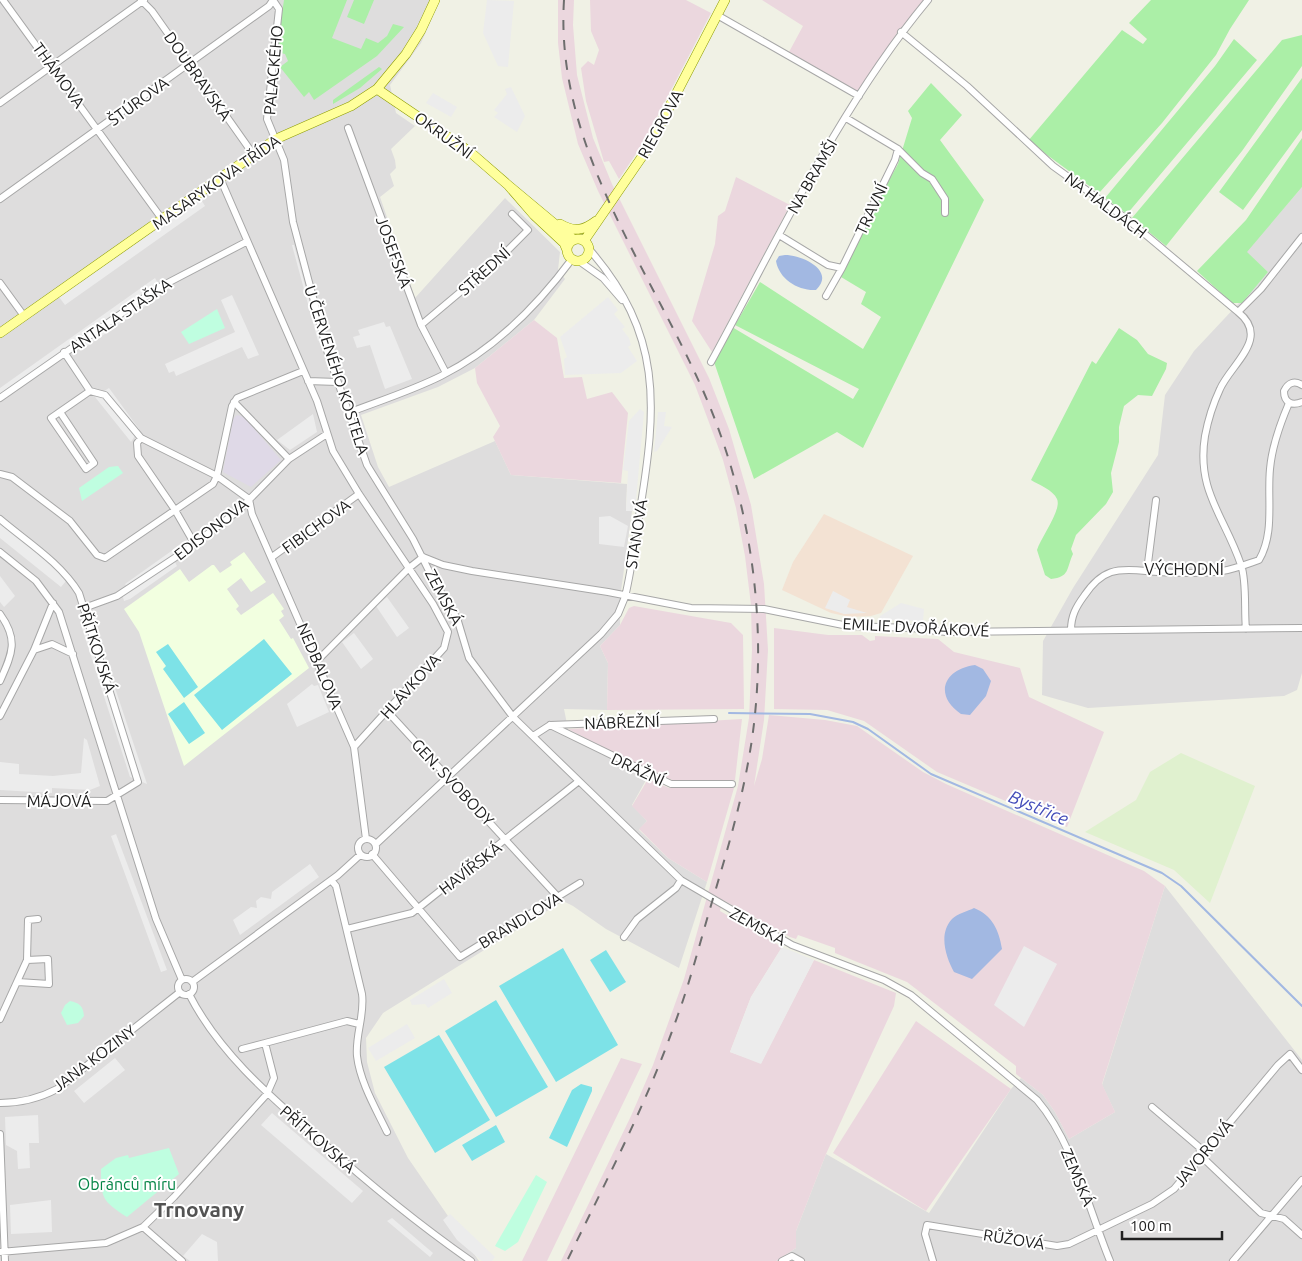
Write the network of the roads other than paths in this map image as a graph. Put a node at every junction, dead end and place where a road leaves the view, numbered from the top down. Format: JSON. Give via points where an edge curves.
{"nodes":[{"id":1,"x":13,"y":0,"type":"edge"},
{"id":2,"x":142,"y":0,"type":"edge"},
{"id":3,"x":273,"y":0,"type":"edge"},
{"id":4,"x":435,"y":0,"type":"edge"},
{"id":5,"x":725,"y":0,"type":"edge"},
{"id":6,"x":928,"y":0,"type":"edge"},
{"id":7,"x":5,"y":2,"type":"edge"},
{"id":8,"x":717,"y":15,"type":"junction"},
{"id":9,"x":901,"y":32,"type":"junction"},
{"id":10,"x":190,"y":64,"type":"junction"},
{"id":11,"x":52,"y":66,"type":"junction"},
{"id":12,"x":377,"y":89,"type":"junction"},
{"id":13,"x":859,"y":96,"type":"junction"},
{"id":14,"x":0,"y":103,"type":"edge"},
{"id":15,"x":846,"y":118,"type":"junction"},
{"id":16,"x":348,"y":128,"type":"dead end"},
{"id":17,"x":98,"y":129,"type":"junction"},
{"id":18,"x":276,"y":139,"type":"junction"},
{"id":19,"x":898,"y":149,"type":"junction"},
{"id":20,"x":253,"y":154,"type":"junction"},
{"id":21,"x":220,"y":178,"type":"junction"},
{"id":22,"x":508,"y":185,"type":"junction"},
{"id":23,"x":0,"y":199,"type":"edge"},
{"id":24,"x":535,"y":207,"type":"junction"},
{"id":25,"x":945,"y":213,"type":"dead end"},
{"id":26,"x":512,"y":214,"type":"dead end"},
{"id":27,"x":604,"y":215,"type":"junction"},
{"id":28,"x":162,"y":219,"type":"junction"},
{"id":29,"x":778,"y":235,"type":"junction"},
{"id":30,"x":1302,"y":237,"type":"edge"},
{"id":31,"x":574,"y":240,"type":"junction"},
{"id":32,"x":246,"y":242,"type":"junction"},
{"id":33,"x":586,"y":245,"type":"junction"},
{"id":34,"x":567,"y":250,"type":"junction"},
{"id":35,"x":575,"y":260,"type":"junction"},
{"id":36,"x":842,"y":268,"type":"junction"},
{"id":37,"x":0,"y":283,"type":"edge"},
{"id":38,"x":826,"y":296,"type":"dead end"},
{"id":39,"x":629,"y":309,"type":"junction"},
{"id":40,"x":1238,"y":312,"type":"junction"},
{"id":41,"x":24,"y":316,"type":"junction"},
{"id":42,"x":421,"y":325,"type":"junction"},
{"id":43,"x":0,"y":333,"type":"edge"},
{"id":44,"x":64,"y":352,"type":"junction"},
{"id":45,"x":711,"y":362,"type":"dead end"},
{"id":46,"x":303,"y":371,"type":"junction"},
{"id":47,"x":446,"y":373,"type":"junction"},
{"id":48,"x":308,"y":381,"type":"junction"},
{"id":49,"x":337,"y":382,"type":"junction"},
{"id":50,"x":1302,"y":385,"type":"edge"},
{"id":51,"x":90,"y":391,"type":"junction"},
{"id":52,"x":0,"y":398,"type":"edge"},
{"id":53,"x":234,"y":402,"type":"junction"},
{"id":54,"x":1302,"y":402,"type":"edge"},
{"id":55,"x":1289,"y":403,"type":"junction"},
{"id":56,"x":60,"y":412,"type":"junction"},
{"id":57,"x":348,"y":413,"type":"junction"},
{"id":58,"x":327,"y":434,"type":"junction"},
{"id":59,"x":141,"y":438,"type":"junction"},
{"id":60,"x":289,"y":459,"type":"junction"},
{"id":61,"x":0,"y":474,"type":"edge"},
{"id":62,"x":217,"y":476,"type":"junction"},
{"id":63,"x":359,"y":494,"type":"junction"},
{"id":64,"x":249,"y":499,"type":"junction"},
{"id":65,"x":1156,"y":500,"type":"dead end"},
{"id":66,"x":175,"y":510,"type":"junction"},
{"id":67,"x":0,"y":520,"type":"edge"},
{"id":68,"x":194,"y":543,"type":"junction"},
{"id":69,"x":0,"y":552,"type":"edge"},
{"id":70,"x":272,"y":557,"type":"junction"},
{"id":71,"x":423,"y":557,"type":"junction"},
{"id":72,"x":1242,"y":566,"type":"junction"},
{"id":73,"x":409,"y":568,"type":"junction"},
{"id":74,"x":1146,"y":571,"type":"junction"},
{"id":75,"x":626,"y":597,"type":"junction"},
{"id":76,"x":54,"y":603,"type":"junction"},
{"id":77,"x":84,"y":608,"type":"junction"},
{"id":78,"x":0,"y":614,"type":"edge"},
{"id":79,"x":1299,"y":628,"type":"edge"},
{"id":80,"x":1246,"y":629,"type":"junction"},
{"id":81,"x":1071,"y":630,"type":"junction"},
{"id":82,"x":34,"y":650,"type":"junction"},
{"id":83,"x":73,"y":654,"type":"junction"},
{"id":84,"x":318,"y":660,"type":"junction"},
{"id":85,"x":0,"y":681,"type":"edge"},
{"id":86,"x":387,"y":711,"type":"junction"},
{"id":87,"x":0,"y":716,"type":"edge"},
{"id":88,"x":513,"y":716,"type":"junction"},
{"id":89,"x":714,"y":719,"type":"dead end"},
{"id":90,"x":550,"y":725,"type":"junction"},
{"id":91,"x":533,"y":736,"type":"junction"},
{"id":92,"x":354,"y":747,"type":"junction"},
{"id":93,"x":449,"y":777,"type":"junction"},
{"id":94,"x":579,"y":781,"type":"junction"},
{"id":95,"x":732,"y":784,"type":"dead end"},
{"id":96,"x":116,"y":796,"type":"junction"},
{"id":97,"x":0,"y":800,"type":"edge"},
{"id":98,"x":366,"y":839,"type":"junction"},
{"id":99,"x":506,"y":839,"type":"junction"},
{"id":100,"x":376,"y":844,"type":"junction"},
{"id":101,"x":372,"y":854,"type":"junction"},
{"id":102,"x":360,"y":855,"type":"junction"},
{"id":103,"x":331,"y":880,"type":"junction"},
{"id":104,"x":680,"y":880,"type":"junction"},
{"id":105,"x":580,"y":883,"type":"dead end"},
{"id":106,"x":558,"y":897,"type":"junction"},
{"id":107,"x":419,"y":908,"type":"junction"},
{"id":108,"x":38,"y":919,"type":"dead end"},
{"id":109,"x":348,"y":929,"type":"junction"},
{"id":110,"x":624,"y":938,"type":"dead end"},
{"id":111,"x":27,"y":960,"type":"junction"},
{"id":112,"x":182,"y":980,"type":"junction"},
{"id":113,"x":18,"y":982,"type":"junction"},
{"id":114,"x":192,"y":982,"type":"junction"},
{"id":115,"x":180,"y":992,"type":"junction"},
{"id":116,"x":189,"y":994,"type":"junction"},
{"id":117,"x":0,"y":1019,"type":"edge"},
{"id":118,"x":359,"y":1024,"type":"junction"},
{"id":119,"x":266,"y":1044,"type":"junction"},
{"id":120,"x":242,"y":1049,"type":"dead end"},
{"id":121,"x":1302,"y":1070,"type":"edge"},
{"id":122,"x":267,"y":1094,"type":"junction"},
{"id":123,"x":0,"y":1103,"type":"edge"},
{"id":124,"x":1152,"y":1108,"type":"dead end"},
{"id":125,"x":387,"y":1132,"type":"dead end"},
{"id":126,"x":0,"y":1134,"type":"edge"},
{"id":127,"x":1201,"y":1156,"type":"junction"},
{"id":128,"x":1302,"y":1180,"type":"edge"},
{"id":129,"x":1270,"y":1217,"type":"junction"},
{"id":130,"x":143,"y":1227,"type":"junction"},
{"id":131,"x":1098,"y":1229,"type":"junction"},
{"id":132,"x":1302,"y":1234,"type":"edge"},
{"id":133,"x":2,"y":1252,"type":"edge"},
{"id":134,"x":800,"y":1260,"type":"edge"},
{"id":135,"x":5,"y":1261,"type":"edge"},
{"id":136,"x":181,"y":1261,"type":"edge"},
{"id":137,"x":471,"y":1261,"type":"edge"},
{"id":138,"x":782,"y":1261,"type":"edge"},
{"id":139,"x":933,"y":1261,"type":"edge"},
{"id":140,"x":1110,"y":1261,"type":"edge"},
{"id":141,"x":1233,"y":1261,"type":"edge"}],
"edges":[{"from":1,"to":7,"type":"street","name":"THÁMOVA"},
{"from":2,"to":10,"type":"street","name":"DOUBRAVSKÁ"},
{"from":2,"to":11,"type":"street"},
{"from":3,"to":10,"type":"street","name":"ŠTÚROVA"},
{"from":3,"to":18,"type":"street","name":"PALACKÉHO","via":[[279,9],[267,119]]},
{"from":4,"to":12,"type":"main road","name":"MASARYKOVA TŘÍDA","via":[[406,54]]},
{"from":5,"to":8,"type":"main road","name":"RIEGROVA"},
{"from":6,"to":9,"type":"street","name":"NA BRAMŠI"},
{"from":7,"to":11,"type":"street","name":"THÁMOVA"},
{"from":8,"to":13,"type":"street"},
{"from":8,"to":27,"type":"main road","name":"RIEGROVA","via":[[648,148]]},
{"from":9,"to":13,"type":"street","name":"NA BRAMŠI"},
{"from":9,"to":40,"type":"street","name":"NA HALDÁCH","via":[[967,86],[1053,166],[1128,220]]},
{"from":10,"to":17,"type":"street","name":"ŠTÚROVA"},
{"from":10,"to":20,"type":"street","name":"DOUBRAVSKÁ"},
{"from":11,"to":14,"type":"street"},
{"from":11,"to":17,"type":"street","name":"THÁMOVA"},
{"from":12,"to":18,"type":"main road","name":"MASARYKOVA TŘÍDA","via":[[351,106]]},
{"from":12,"to":22,"type":"main road","name":"OKRUŽNÍ","via":[[470,152]]},
{"from":13,"to":15,"type":"street","name":"NA BRAMŠI"},
{"from":15,"to":19,"type":"street"},
{"from":15,"to":29,"type":"street","name":"NA BRAMŠI"},
{"from":16,"to":42,"type":"street","name":"JOSEFSKÁ"},
{"from":17,"to":23,"type":"street","name":"ŠTÚROVA"},
{"from":17,"to":28,"type":"street","name":"THÁMOVA"},
{"from":18,"to":20,"type":"main road","name":"MASARYKOVA TŘÍDA"},
{"from":18,"to":49,"type":"street","name":"U ČERVENÉHO KOSTELA","via":[[284,160],[293,222]]},
{"from":19,"to":25,"type":"street","via":[[935,183],[945,199]]},
{"from":19,"to":36,"type":"street","name":"TRAVNÍ"},
{"from":20,"to":21,"type":"main road","name":"MASARYKOVA TŘÍDA"},
{"from":21,"to":28,"type":"main road","name":"MASARYKOVA TŘÍDA"},
{"from":21,"to":32,"type":"street","name":"U ČERVENÉHO KOSTELA"},
{"from":22,"to":24,"type":"main road","name":"OKRUŽNÍ"},
{"from":22,"to":34,"type":"main road","name":"OKRUŽNÍ","via":[[560,238]]},
{"from":24,"to":27,"type":"main road","via":[[560,225],[575,230],[586,228]]},
{"from":24,"to":31,"type":"main road","name":"OKRUŽNÍ"},
{"from":26,"to":42,"type":"street","name":"STŘEDNÍ","via":[[528,230],[491,267]]},
{"from":27,"to":33,"type":"main road","name":"RIEGROVA"},
{"from":28,"to":41,"type":"main road","name":"MASARYKOVA TŘÍDA"},
{"from":29,"to":36,"type":"street","via":[[828,265]]},
{"from":29,"to":45,"type":"street","name":"NA BRAMŠI"},
{"from":30,"to":40,"type":"street"},
{"from":31,"to":33,"type":"main road"},
{"from":31,"to":34,"type":"main road"},
{"from":32,"to":44,"type":"street","name":"ANTALA STAŠKA","via":[[158,288]]},
{"from":32,"to":46,"type":"street","name":"U ČERVENÉHO KOSTELA"},
{"from":33,"to":35,"type":"main road","via":[[586,257]]},
{"from":33,"to":39,"type":"street","name":"STANOVÁ","via":[[616,283]]},
{"from":34,"to":35,"type":"main road"},
{"from":35,"to":39,"type":"street","name":"STANOVÁ","via":[[603,278]]},
{"from":35,"to":47,"type":"street","via":[[488,346]]},
{"from":36,"to":38,"type":"street","name":"TRAVNÍ"},
{"from":37,"to":41,"type":"street"},
{"from":39,"to":75,"type":"street","name":"STANOVÁ","via":[[648,362],[652,430]]},
{"from":40,"to":72,"type":"street","name":"NA HALDÁCH","via":[[1246,318],[1250,332],[1249,348],[1220,388],[1207,423],[1202,453],[1206,485]]},
{"from":41,"to":43,"type":"main road","name":"MASARYKOVA TŘÍDA"},
{"from":42,"to":47,"type":"street","name":"JOSEFSKÁ"},
{"from":44,"to":51,"type":"street"},
{"from":44,"to":52,"type":"street","name":"ANTALA STAŠKA"},
{"from":46,"to":48,"type":"street","name":"U ČERVENÉHO KOSTELA"},
{"from":46,"to":53,"type":"street","via":[[239,397]]},
{"from":47,"to":57,"type":"street"},
{"from":48,"to":49,"type":"street"},
{"from":48,"to":58,"type":"street","name":"U ČERVENÉHO KOSTELA"},
{"from":49,"to":57,"type":"street","name":"U ČERVENÉHO KOSTELA"},
{"from":50,"to":55,"type":"street","name":"VÝCHODNÍ","via":[[1295,382],[1286,387],[1284,396]]},
{"from":51,"to":56,"type":"street"},
{"from":51,"to":59,"type":"street","via":[[105,395]]},
{"from":53,"to":60,"type":"street"},
{"from":53,"to":62,"type":"street"},
{"from":54,"to":55,"type":"street"},
{"from":55,"to":72,"type":"street","name":"VÝCHODNÍ","via":[[1272,448],[1265,549],[1259,560]]},
{"from":56,"to":56,"type":"street","via":[[51,418],[86,469],[94,463]]},
{"from":57,"to":71,"type":"street","name":"U ČERVENÉHO KOSTELA","via":[[367,465]]},
{"from":58,"to":60,"type":"street","name":"EDISONOVA"},
{"from":58,"to":63,"type":"street","name":"U ČERVENÉHO KOSTELA","via":[[333,451]]},
{"from":59,"to":62,"type":"street"},
{"from":59,"to":66,"type":"street","via":[[137,443],[138,456]]},
{"from":60,"to":64,"type":"street","name":"EDISONOVA"},
{"from":61,"to":66,"type":"street","via":[[12,477],[70,521],[97,555],[105,558]]},
{"from":62,"to":64,"type":"street"},
{"from":62,"to":66,"type":"street","via":[[213,484]]},
{"from":63,"to":70,"type":"street","name":"FIBICHOVA"},
{"from":63,"to":73,"type":"street","name":"U ČERVENÉHO KOSTELA"},
{"from":64,"to":68,"type":"street","name":"EDISONOVA"},
{"from":64,"to":70,"type":"street","name":"NEDBALOVA","via":[[252,514]]},
{"from":65,"to":74,"type":"street"},
{"from":66,"to":68,"type":"street"},
{"from":67,"to":77,"type":"street","name":"PŘÍTKOVSKÁ","via":[[70,578]]},
{"from":68,"to":77,"type":"street","name":"EDISONOVA","via":[[117,596]]},
{"from":69,"to":76,"type":"street","name":"PŘÍTKOVSKÁ","via":[[36,580]]},
{"from":70,"to":84,"type":"street","name":"NEDBALOVA"},
{"from":71,"to":73,"type":"street"},
{"from":71,"to":75,"type":"street","name":"EMILIE DVOŘÁKOVÉ","via":[[472,571]]},
{"from":71,"to":88,"type":"street","name":"ZEMSKÁ","via":[[459,621],[467,655]]},
{"from":72,"to":74,"type":"street","name":"VÝCHODNÍ","via":[[1222,572]]},
{"from":72,"to":80,"type":"street"},
{"from":73,"to":84,"type":"street"},
{"from":73,"to":86,"type":"street","name":"HLÁVKOVA","via":[[446,624],[448,638],[444,648]]},
{"from":74,"to":81,"type":"street","name":"VÝCHODNÍ","via":[[1119,570],[1108,573],[1090,586],[1075,610]]},
{"from":75,"to":81,"type":"street","name":"EMILIE DVOŘÁKOVÉ","via":[[691,608],[773,610],[855,627],[946,632]]},
{"from":75,"to":88,"type":"street","name":"STANOVÁ","via":[[618,614],[601,634]]},
{"from":76,"to":82,"type":"street"},
{"from":76,"to":83,"type":"street","name":"PŘÍTKOVSKÁ"},
{"from":77,"to":96,"type":"street","name":"PŘÍTKOVSKÁ","via":[[137,774],[138,782]]},
{"from":78,"to":85,"type":"street","via":[[13,641]]},
{"from":79,"to":80,"type":"street","name":"EMILIE DVOŘÁKOVÉ"},
{"from":80,"to":81,"type":"street","name":"EMILIE DVOŘÁKOVÉ"},
{"from":82,"to":83,"type":"street","via":[[52,644]]},
{"from":82,"to":87,"type":"street"},
{"from":83,"to":96,"type":"street","name":"PŘÍTKOVSKÁ"},
{"from":84,"to":92,"type":"street","name":"NEDBALOVA"},
{"from":86,"to":92,"type":"street","name":"HLÁVKOVA"},
{"from":86,"to":93,"type":"street","name":"GEN. SVOBODY"},
{"from":88,"to":91,"type":"street","name":"ZEMSKÁ"},
{"from":88,"to":93,"type":"street"},
{"from":89,"to":90,"type":"street","name":"NÁBŘEŽNÍ"},
{"from":90,"to":91,"type":"street"},
{"from":90,"to":95,"type":"street","name":"DRÁŽNÍ","via":[[671,784]]},
{"from":91,"to":94,"type":"street","name":"ZEMSKÁ"},
{"from":92,"to":98,"type":"street","name":"NEDBALOVA"},
{"from":93,"to":99,"type":"street","name":"GEN. SVOBODY"},
{"from":93,"to":100,"type":"street"},
{"from":94,"to":99,"type":"street","name":"HAVÍŘSKÁ"},
{"from":94,"to":104,"type":"street","name":"ZEMSKÁ"},
{"from":96,"to":97,"type":"street","name":"MÁJOVÁ","via":[[107,801]]},
{"from":96,"to":112,"type":"street","name":"PŘÍTKOVSKÁ","via":[[156,919]]},
{"from":98,"to":100,"type":"street","via":[[372,839]]},
{"from":98,"to":102,"type":"street","via":[[358,846]]},
{"from":99,"to":106,"type":"street","name":"GEN. SVOBODY"},
{"from":99,"to":107,"type":"street","name":"HAVÍŘSKÁ"},
{"from":100,"to":101,"type":"street"},
{"from":101,"to":102,"type":"street"},
{"from":101,"to":107,"type":"street"},
{"from":102,"to":103,"type":"street"},
{"from":103,"to":109,"type":"street","via":[[336,886]]},
{"from":103,"to":114,"type":"street"},
{"from":104,"to":110,"type":"street","via":[[676,888],[637,919]]},
{"from":104,"to":131,"type":"street","name":"ZEMSKÁ","via":[[792,945],[884,980],[911,995],[1006,1073],[1051,1116]]},
{"from":105,"to":106,"type":"street","name":"BRANDLOVA"},
{"from":106,"to":107,"type":"street","name":"BRANDLOVA","via":[[460,957]]},
{"from":107,"to":109,"type":"street","name":"HAVÍŘSKÁ","via":[[412,913]]},
{"from":108,"to":111,"type":"street","via":[[28,920]]},
{"from":109,"to":118,"type":"street","via":[[362,994],[363,1010]]},
{"from":111,"to":113,"type":"street"},
{"from":111,"to":113,"type":"street","via":[[48,959],[49,984]]},
{"from":112,"to":114,"type":"street"},
{"from":112,"to":115,"type":"street","via":[[178,984]]},
{"from":113,"to":117,"type":"street"},
{"from":114,"to":116,"type":"street","via":[[193,990]]},
{"from":115,"to":116,"type":"street"},
{"from":115,"to":123,"type":"street","name":"JANA KOZINY","via":[[57,1089],[18,1103]]},
{"from":116,"to":122,"type":"street","name":"PŘÍTKOVSKÁ","via":[[229,1052]]},
{"from":118,"to":119,"type":"street","via":[[347,1020]]},
{"from":118,"to":125,"type":"street","via":[[357,1056],[360,1068]]},
{"from":119,"to":120,"type":"street"},
{"from":119,"to":122,"type":"street","via":[[274,1078]]},
{"from":121,"to":127,"type":"street","name":"JAVOROVÁ","via":[[1290,1054]]},
{"from":122,"to":130,"type":"street"},
{"from":122,"to":137,"type":"street","name":"PŘÍTKOVSKÁ","via":[[388,1199]]},
{"from":124,"to":127,"type":"street","via":[[1199,1147]]},
{"from":126,"to":133,"type":"street"},
{"from":127,"to":129,"type":"street","via":[[1261,1213]]},
{"from":127,"to":131,"type":"street","name":"JAVOROVÁ","via":[[1174,1189],[1162,1198]]},
{"from":128,"to":129,"type":"street"},
{"from":129,"to":132,"type":"street","via":[[1284,1219]]},
{"from":129,"to":141,"type":"street"},
{"from":130,"to":133,"type":"street","via":[[106,1243]]},
{"from":130,"to":136,"type":"street"},
{"from":131,"to":139,"type":"street","name":"RŮŽOVÁ","via":[[1069,1244],[1057,1246],[927,1225],[925,1234]]},
{"from":131,"to":140,"type":"street","name":"ZEMSKÁ"},
{"from":133,"to":135,"type":"street"},
{"from":134,"to":138,"type":"street","via":[[792,1256]]}]}
